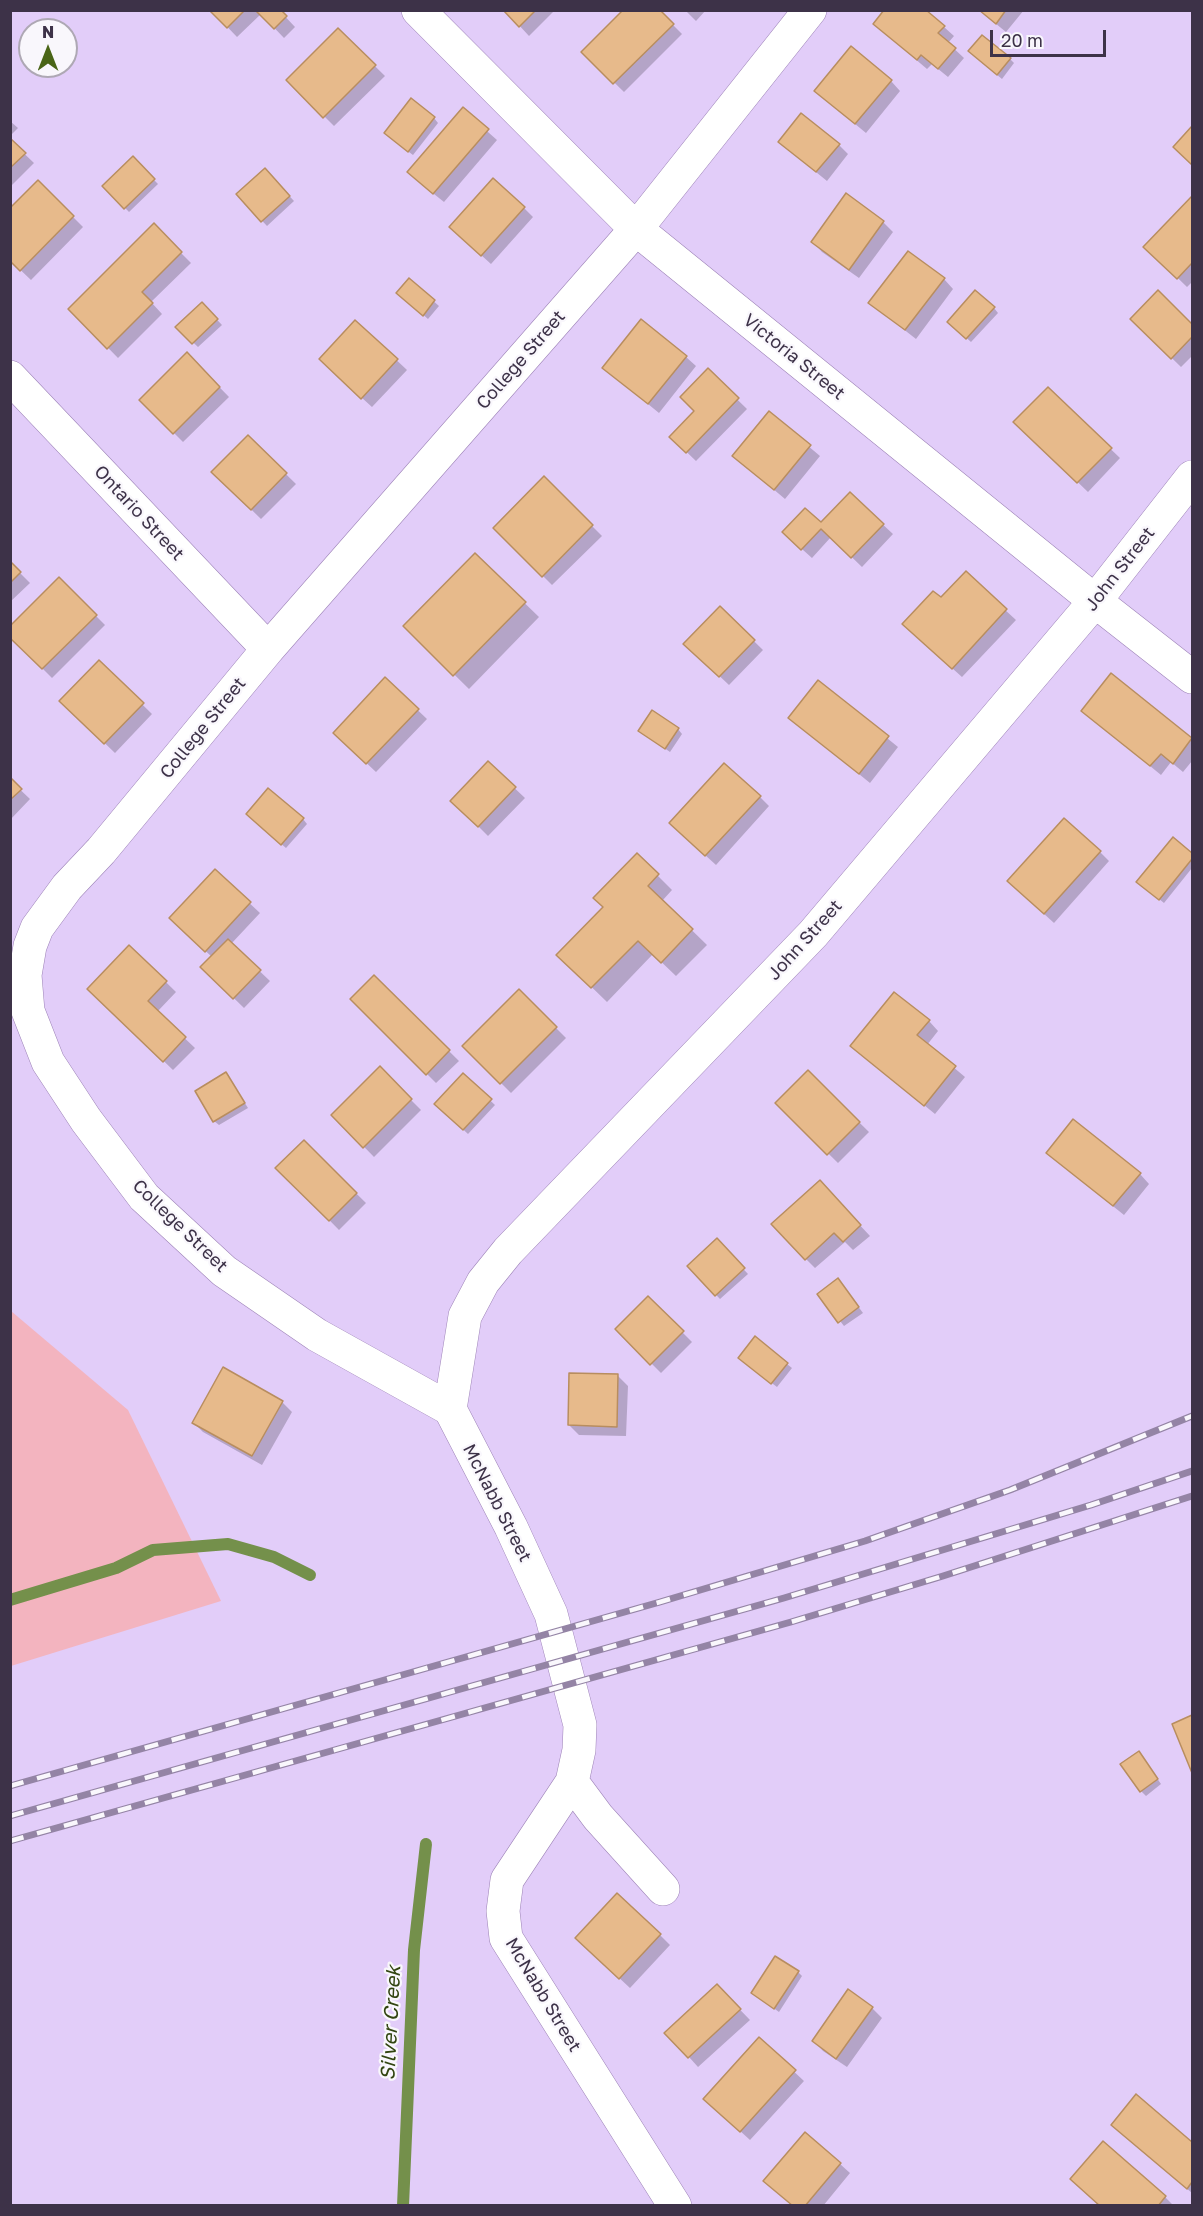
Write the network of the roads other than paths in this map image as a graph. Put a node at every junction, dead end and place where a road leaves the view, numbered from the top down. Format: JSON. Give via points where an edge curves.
{"nodes":[{"id":1,"x":418,"y":10,"type":"edge"},
{"id":2,"x":810,"y":10,"type":"edge"},
{"id":3,"x":636,"y":229,"type":"junction"},
{"id":4,"x":10,"y":377,"type":"edge"},
{"id":5,"x":1192,"y":477,"type":"edge"},
{"id":6,"x":1095,"y":601,"type":"junction"},
{"id":7,"x":267,"y":649,"type":"junction"},
{"id":8,"x":1192,"y":677,"type":"edge"},
{"id":9,"x":450,"y":1409,"type":"junction"},
{"id":10,"x":572,"y":1782,"type":"junction"},
{"id":11,"x":663,"y":1889,"type":"dead end"},
{"id":12,"x":675,"y":2205,"type":"edge"}],
"edges":[{"from":1,"to":3,"type":"street","name":"Victoria Street"},
{"from":2,"to":3,"type":"street","name":"College Street"},
{"from":3,"to":6,"type":"street","name":"Victoria Street"},
{"from":3,"to":7,"type":"street","name":"College Street"},
{"from":4,"to":7,"type":"street","name":"Ontario Street"},
{"from":5,"to":6,"type":"street","name":"John Street"},
{"from":6,"to":8,"type":"street","name":"Victoria Street"},
{"from":6,"to":9,"type":"street","name":"John Street","via":[[813,934],[489,1274],[465,1316]]},
{"from":7,"to":9,"type":"street","name":"College Street","via":[[37,928],[25,975],[28,1011],[48,1062],[144,1197],[224,1271],[317,1335]]},
{"from":9,"to":10,"type":"street","name":"McNabb Street","via":[[551,1614],[580,1725]]},
{"from":10,"to":11,"type":"street"},
{"from":10,"to":12,"type":"street","name":"McNabb Street","via":[[507,1880],[503,1911],[506,1938]]}]}
